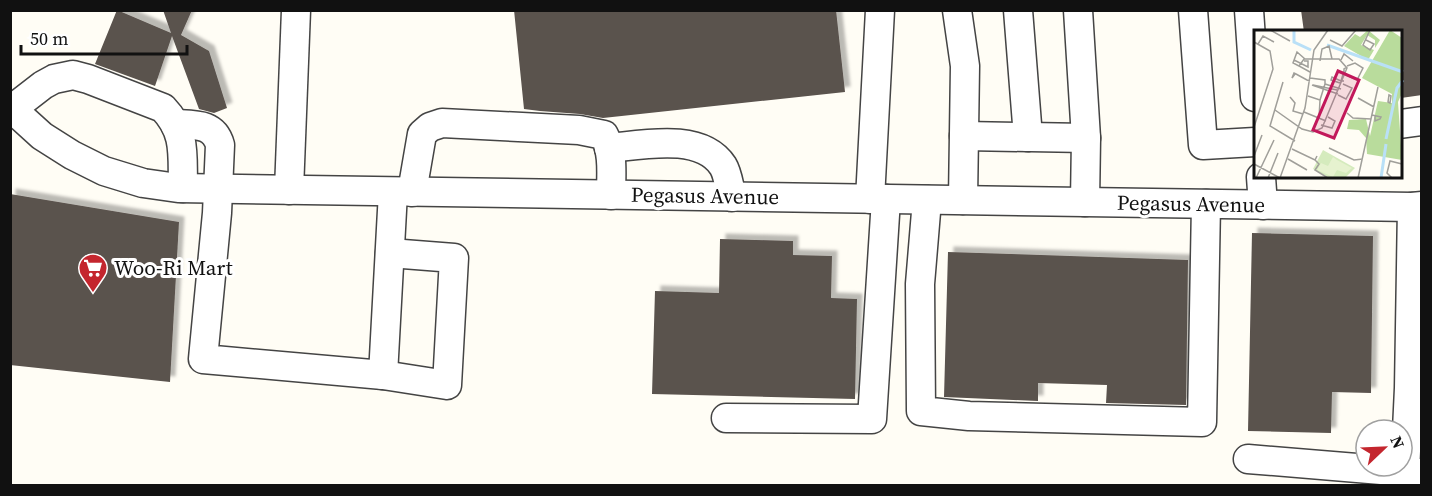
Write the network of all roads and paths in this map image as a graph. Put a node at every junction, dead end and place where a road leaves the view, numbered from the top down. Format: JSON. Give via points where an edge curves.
{"nodes":[{"id":1,"x":296,"y":10,"type":"edge"},
{"id":2,"x":880,"y":10,"type":"edge"},
{"id":3,"x":957,"y":10,"type":"edge"},
{"id":4,"x":1018,"y":10,"type":"edge"},
{"id":5,"x":1078,"y":10,"type":"edge"},
{"id":6,"x":1193,"y":10,"type":"edge"},
{"id":7,"x":1248,"y":10,"type":"edge"},
{"id":8,"x":1254,"y":85,"type":"edge"},
{"id":9,"x":11,"y":108,"type":"edge"},
{"id":10,"x":1422,"y":121,"type":"edge"},
{"id":11,"x":175,"y":124,"type":"junction"},
{"id":12,"x":1402,"y":124,"type":"edge"},
{"id":13,"x":964,"y":136,"type":"junction"},
{"id":14,"x":1028,"y":137,"type":"junction"},
{"id":15,"x":1086,"y":138,"type":"junction"},
{"id":16,"x":1254,"y":142,"type":"edge"},
{"id":17,"x":609,"y":148,"type":"junction"},
{"id":18,"x":1261,"y":178,"type":"edge"},
{"id":19,"x":183,"y":188,"type":"junction"},
{"id":20,"x":217,"y":188,"type":"junction"},
{"id":21,"x":289,"y":190,"type":"junction"},
{"id":22,"x":403,"y":192,"type":"junction"},
{"id":23,"x":611,"y":195,"type":"junction"},
{"id":24,"x":732,"y":197,"type":"junction"},
{"id":25,"x":878,"y":199,"type":"junction"},
{"id":26,"x":927,"y":200,"type":"junction"},
{"id":27,"x":963,"y":200,"type":"junction"},
{"id":28,"x":1085,"y":202,"type":"junction"},
{"id":29,"x":1206,"y":204,"type":"junction"},
{"id":30,"x":1263,"y":205,"type":"junction"},
{"id":31,"x":1417,"y":207,"type":"edge"},
{"id":32,"x":390,"y":253,"type":"junction"},
{"id":33,"x":383,"y":375,"type":"junction"},
{"id":34,"x":726,"y":418,"type":"dead end"},
{"id":35,"x":1410,"y":418,"type":"edge"},
{"id":36,"x":1248,"y":459,"type":"dead end"},
{"id":37,"x":1354,"y":468,"type":"edge"}],
"edges":[{"from":1,"to":21,"type":"street"},
{"from":2,"to":25,"type":"street"},
{"from":3,"to":13,"type":"street","via":[[965,66]]},
{"from":4,"to":14,"type":"street"},
{"from":5,"to":15,"type":"street"},
{"from":6,"to":16,"type":"street","via":[[1203,145]]},
{"from":7,"to":8,"type":"street"},
{"from":9,"to":11,"type":"street","via":[[54,79],[73,75],[163,108]]},
{"from":9,"to":19,"type":"street","name":"Pegasus Avenue","via":[[42,136],[104,171],[143,183]]},
{"from":10,"to":12,"type":"street"},
{"from":11,"to":19,"type":"street","via":[[181,136]]},
{"from":11,"to":20,"type":"street","via":[[202,126],[218,137]]},
{"from":13,"to":14,"type":"street"},
{"from":13,"to":27,"type":"street"},
{"from":14,"to":15,"type":"street"},
{"from":15,"to":28,"type":"street"},
{"from":17,"to":22,"type":"street","via":[[604,135],[579,130],[442,123],[422,134]]},
{"from":17,"to":23,"type":"street"},
{"from":17,"to":24,"type":"street","via":[[664,143],[703,149],[723,167]]},
{"from":18,"to":30,"type":"street"},
{"from":19,"to":20,"type":"street","name":"Pegasus Avenue"},
{"from":20,"to":21,"type":"street","name":"Pegasus Avenue"},
{"from":20,"to":33,"type":"street","via":[[203,359]]},
{"from":21,"to":22,"type":"street","name":"Pegasus Avenue"},
{"from":22,"to":23,"type":"street","name":"Pegasus Avenue"},
{"from":22,"to":32,"type":"street"},
{"from":23,"to":24,"type":"street","name":"Pegasus Avenue"},
{"from":24,"to":25,"type":"street","name":"Pegasus Avenue"},
{"from":25,"to":26,"type":"street","name":"Pegasus Avenue"},
{"from":25,"to":34,"type":"street","via":[[872,419]]},
{"from":26,"to":27,"type":"street","name":"Pegasus Avenue"},
{"from":26,"to":29,"type":"street","via":[[920,284],[921,411],[969,416],[1202,422]]},
{"from":27,"to":28,"type":"street","name":"Pegasus Avenue"},
{"from":28,"to":29,"type":"street","name":"Pegasus Avenue"},
{"from":29,"to":30,"type":"street","name":"Pegasus Avenue"},
{"from":30,"to":31,"type":"street","name":"Pegasus Avenue"},
{"from":31,"to":35,"type":"street"},
{"from":32,"to":33,"type":"street"},
{"from":32,"to":33,"type":"street","via":[[454,258],[447,385]]},
{"from":36,"to":37,"type":"street"}]}
